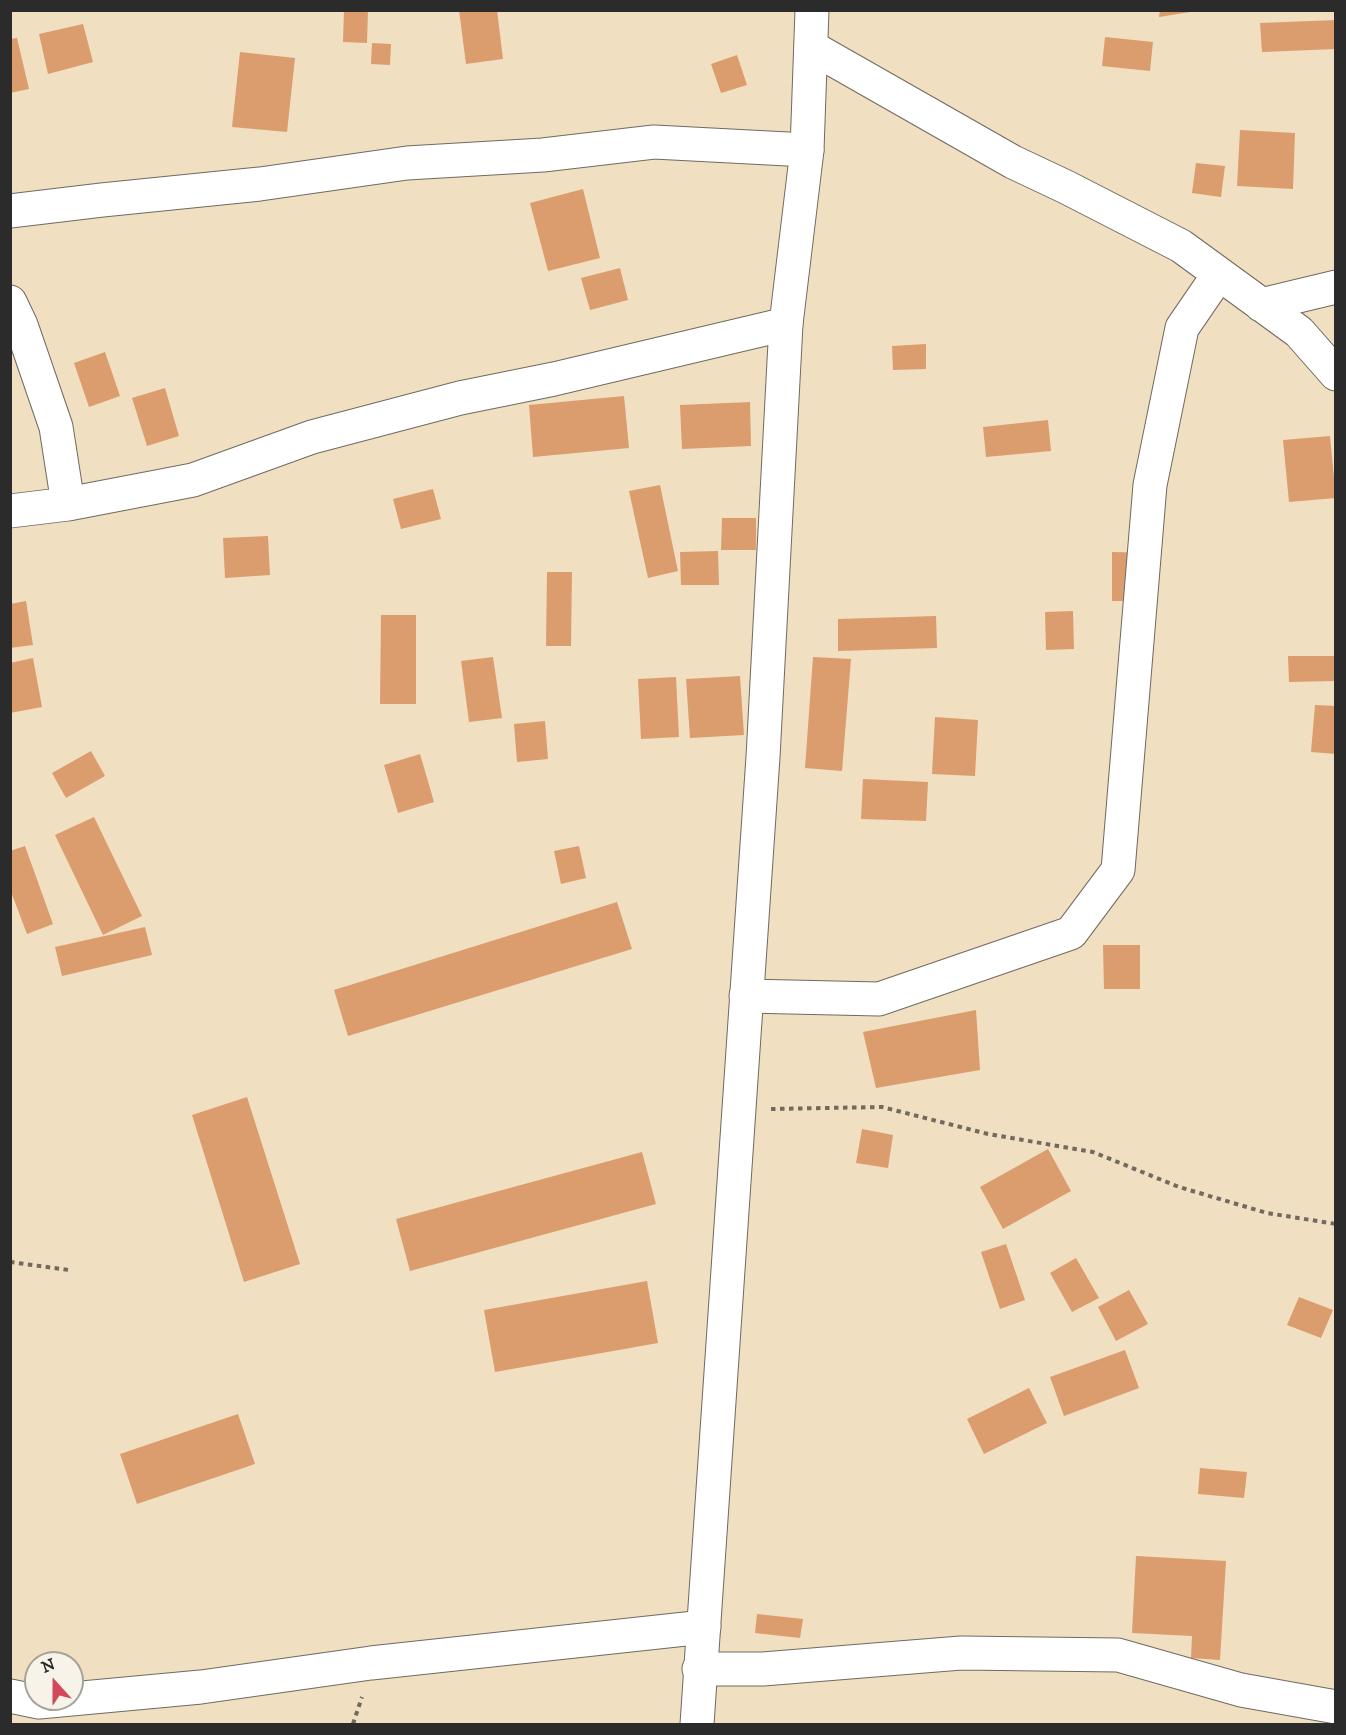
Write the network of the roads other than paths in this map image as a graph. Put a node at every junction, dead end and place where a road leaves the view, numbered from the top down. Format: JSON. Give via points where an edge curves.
{"nodes":[{"id":1,"x":812,"y":10,"type":"edge"},
{"id":2,"x":811,"y":47,"type":"junction"},
{"id":3,"x":807,"y":150,"type":"junction"},
{"id":4,"x":10,"y":211,"type":"edge"},
{"id":5,"x":1220,"y":274,"type":"junction"},
{"id":6,"x":1335,"y":287,"type":"edge"},
{"id":7,"x":10,"y":302,"type":"edge"},
{"id":8,"x":1261,"y":304,"type":"junction"},
{"id":9,"x":786,"y":324,"type":"junction"},
{"id":10,"x":1335,"y":374,"type":"edge"},
{"id":11,"x":68,"y":504,"type":"junction"},
{"id":12,"x":10,"y":512,"type":"edge"},
{"id":13,"x":746,"y":996,"type":"junction"},
{"id":14,"x":704,"y":1627,"type":"junction"},
{"id":15,"x":699,"y":1669,"type":"junction"},
{"id":16,"x":10,"y":1696,"type":"edge"},
{"id":17,"x":1335,"y":1707,"type":"edge"},
{"id":18,"x":697,"y":1725,"type":"edge"}],
"edges":[{"from":1,"to":2,"type":"street"},
{"from":2,"to":3,"type":"street"},
{"from":2,"to":5,"type":"street","via":[[1013,162],[1181,246]]},
{"from":3,"to":4,"type":"street","via":[[654,142],[543,155],[408,163],[260,184]]},
{"from":3,"to":9,"type":"street"},
{"from":5,"to":8,"type":"street"},
{"from":5,"to":13,"type":"street","via":[[1182,328],[1150,485],[1118,870],[1071,933],[879,999]]},
{"from":6,"to":8,"type":"street"},
{"from":7,"to":11,"type":"street","via":[[56,426]]},
{"from":8,"to":10,"type":"street","via":[[1299,332]]},
{"from":9,"to":11,"type":"street","via":[[460,398],[312,437],[193,480]]},
{"from":9,"to":13,"type":"street"},
{"from":11,"to":12,"type":"street"},
{"from":13,"to":14,"type":"street"},
{"from":14,"to":15,"type":"street"},
{"from":14,"to":16,"type":"street","via":[[371,1664],[201,1688],[39,1702]]},
{"from":15,"to":17,"type":"street","via":[[961,1653],[1118,1655],[1241,1690]]},
{"from":15,"to":18,"type":"street"}]}
